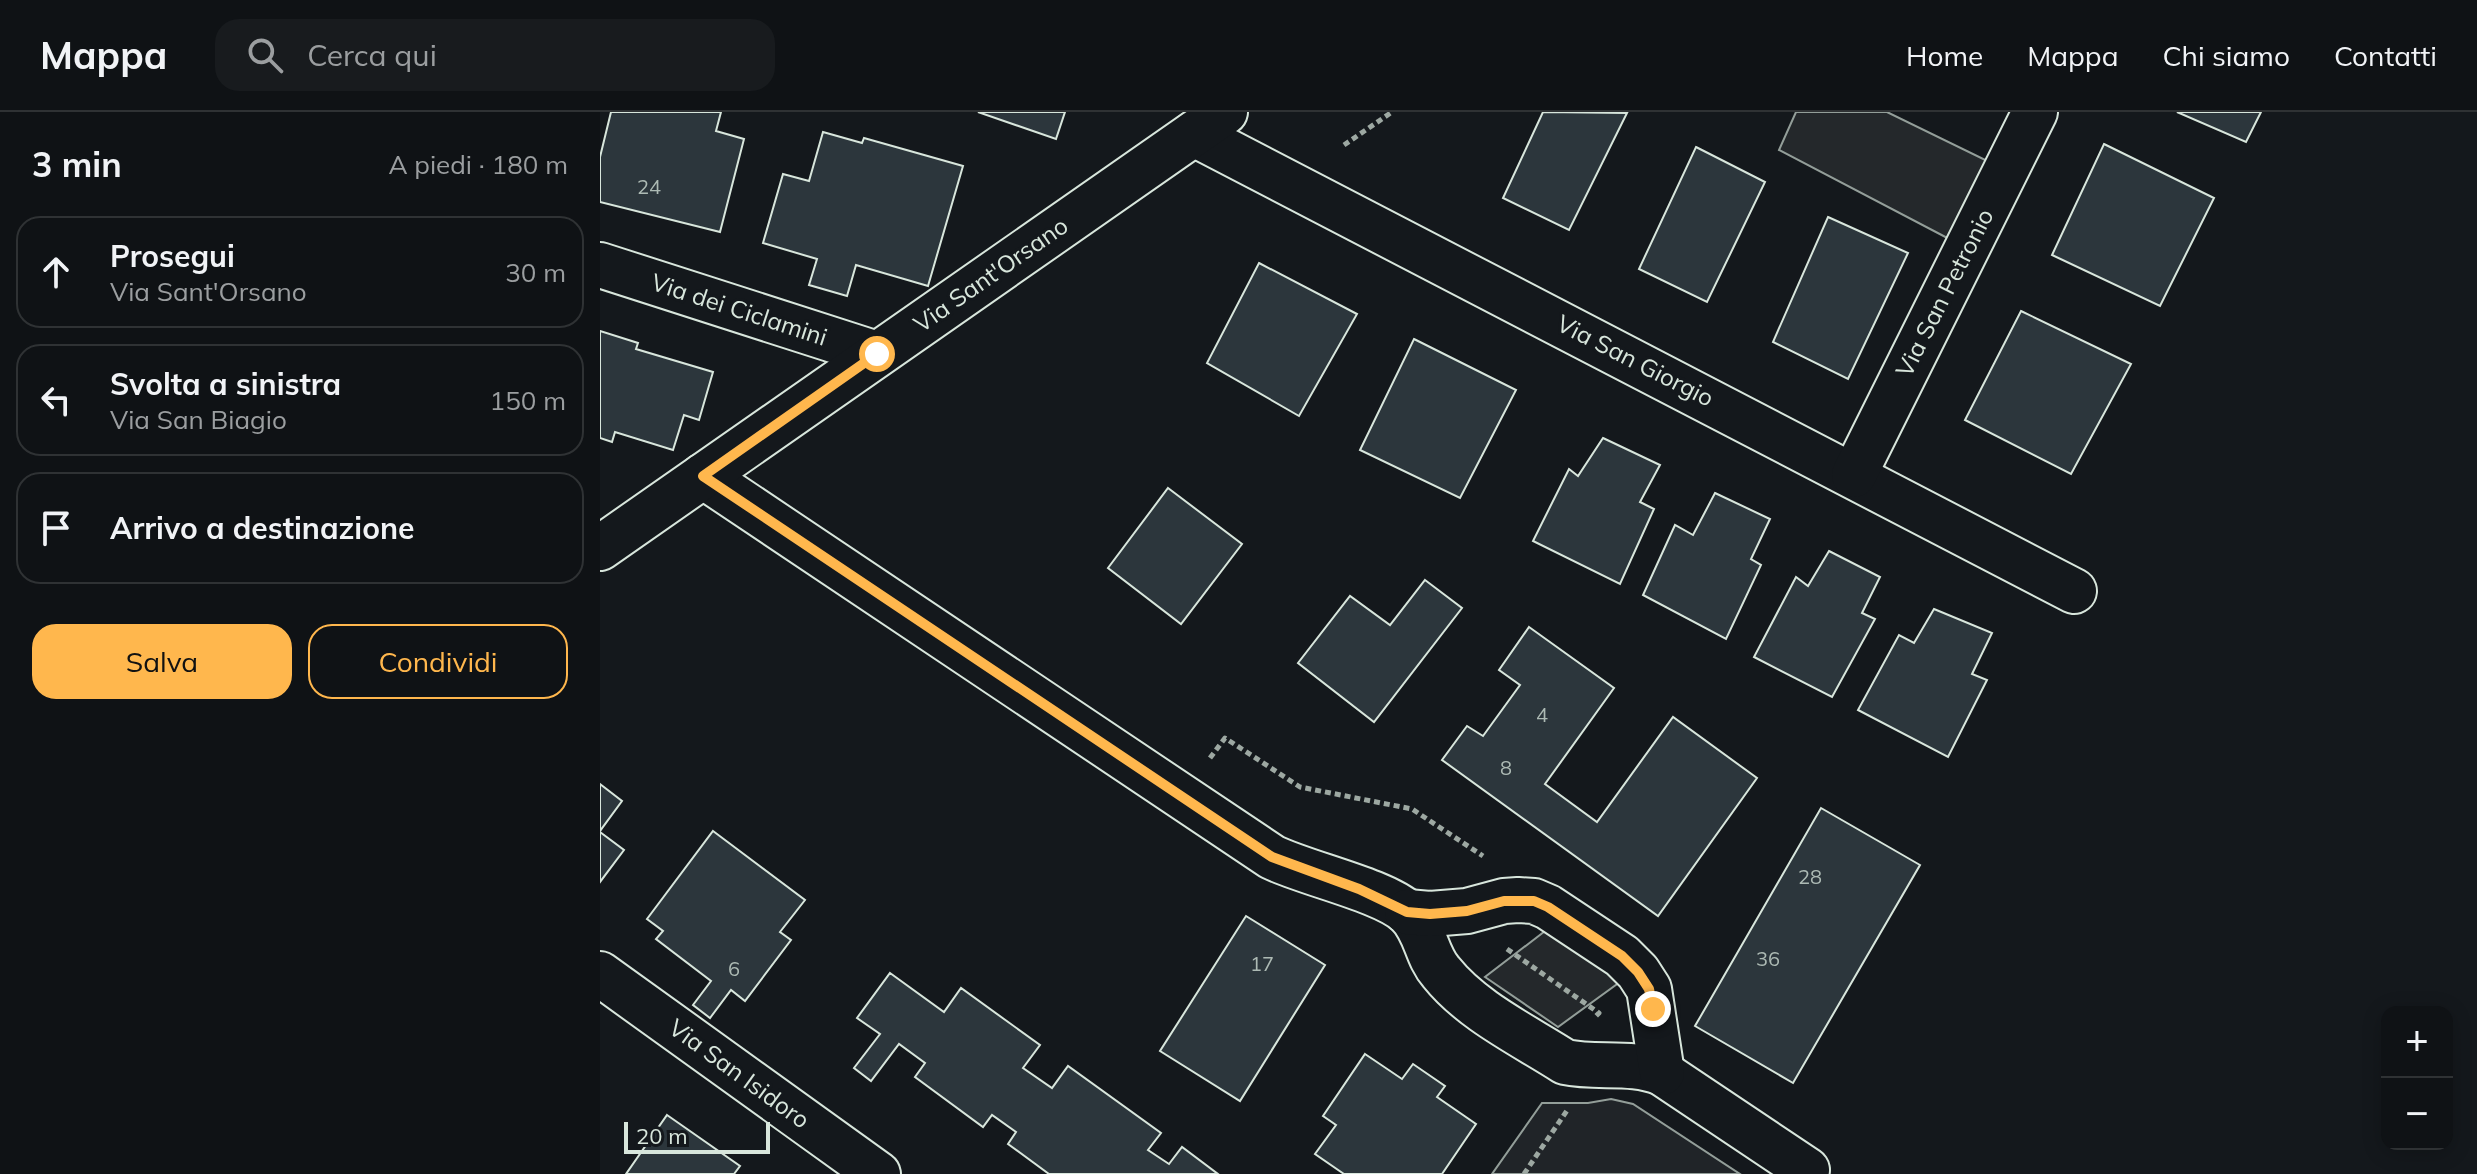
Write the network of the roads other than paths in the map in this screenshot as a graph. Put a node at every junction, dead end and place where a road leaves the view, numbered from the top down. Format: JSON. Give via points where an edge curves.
{"nodes":[{"id":1,"x":2035,"y":112,"type":"edge"},
{"id":2,"x":1210,"y":123,"type":"edge"},
{"id":3,"x":600,"y":265,"type":"edge"},
{"id":4,"x":877,"y":354,"type":"junction"},
{"id":5,"x":1854,"y":475,"type":"junction"},
{"id":6,"x":703,"y":476,"type":"junction"},
{"id":7,"x":600,"y":548,"type":"edge"},
{"id":8,"x":2074,"y":591,"type":"dead end"},
{"id":9,"x":1407,"y":912,"type":"junction"},
{"id":10,"x":600,"y":974,"type":"edge"},
{"id":11,"x":1662,"y":1073,"type":"junction"},
{"id":12,"x":1807,"y":1170,"type":"dead end"},
{"id":13,"x":878,"y":1174,"type":"edge"}],
"edges":[{"from":1,"to":5,"type":"street","name":"Via San Petronio"},
{"from":2,"to":4,"type":"street","name":"Via Sant'Orsano"},
{"from":2,"to":5,"type":"street","name":"Via San Giorgio"},
{"from":3,"to":4,"type":"street","name":"Via dei Ciclamini"},
{"from":4,"to":6,"type":"street","name":"Via Sant'Orsano"},
{"from":5,"to":8,"type":"street","name":"Via San Giorgio"},
{"from":6,"to":7,"type":"street","name":"Via Sant'Orsano"},
{"from":6,"to":9,"type":"street","via":[[1272,857]]},
{"from":9,"to":11,"type":"street","via":[[1453,988],[1565,1062],[1587,1067],[1644,1065]]},
{"from":9,"to":11,"type":"street","via":[[1467,911],[1518,900],[1548,907],[1638,972],[1649,989]]},
{"from":10,"to":13,"type":"street","name":"Via San Isidoro"},
{"from":11,"to":12,"type":"street"}]}
